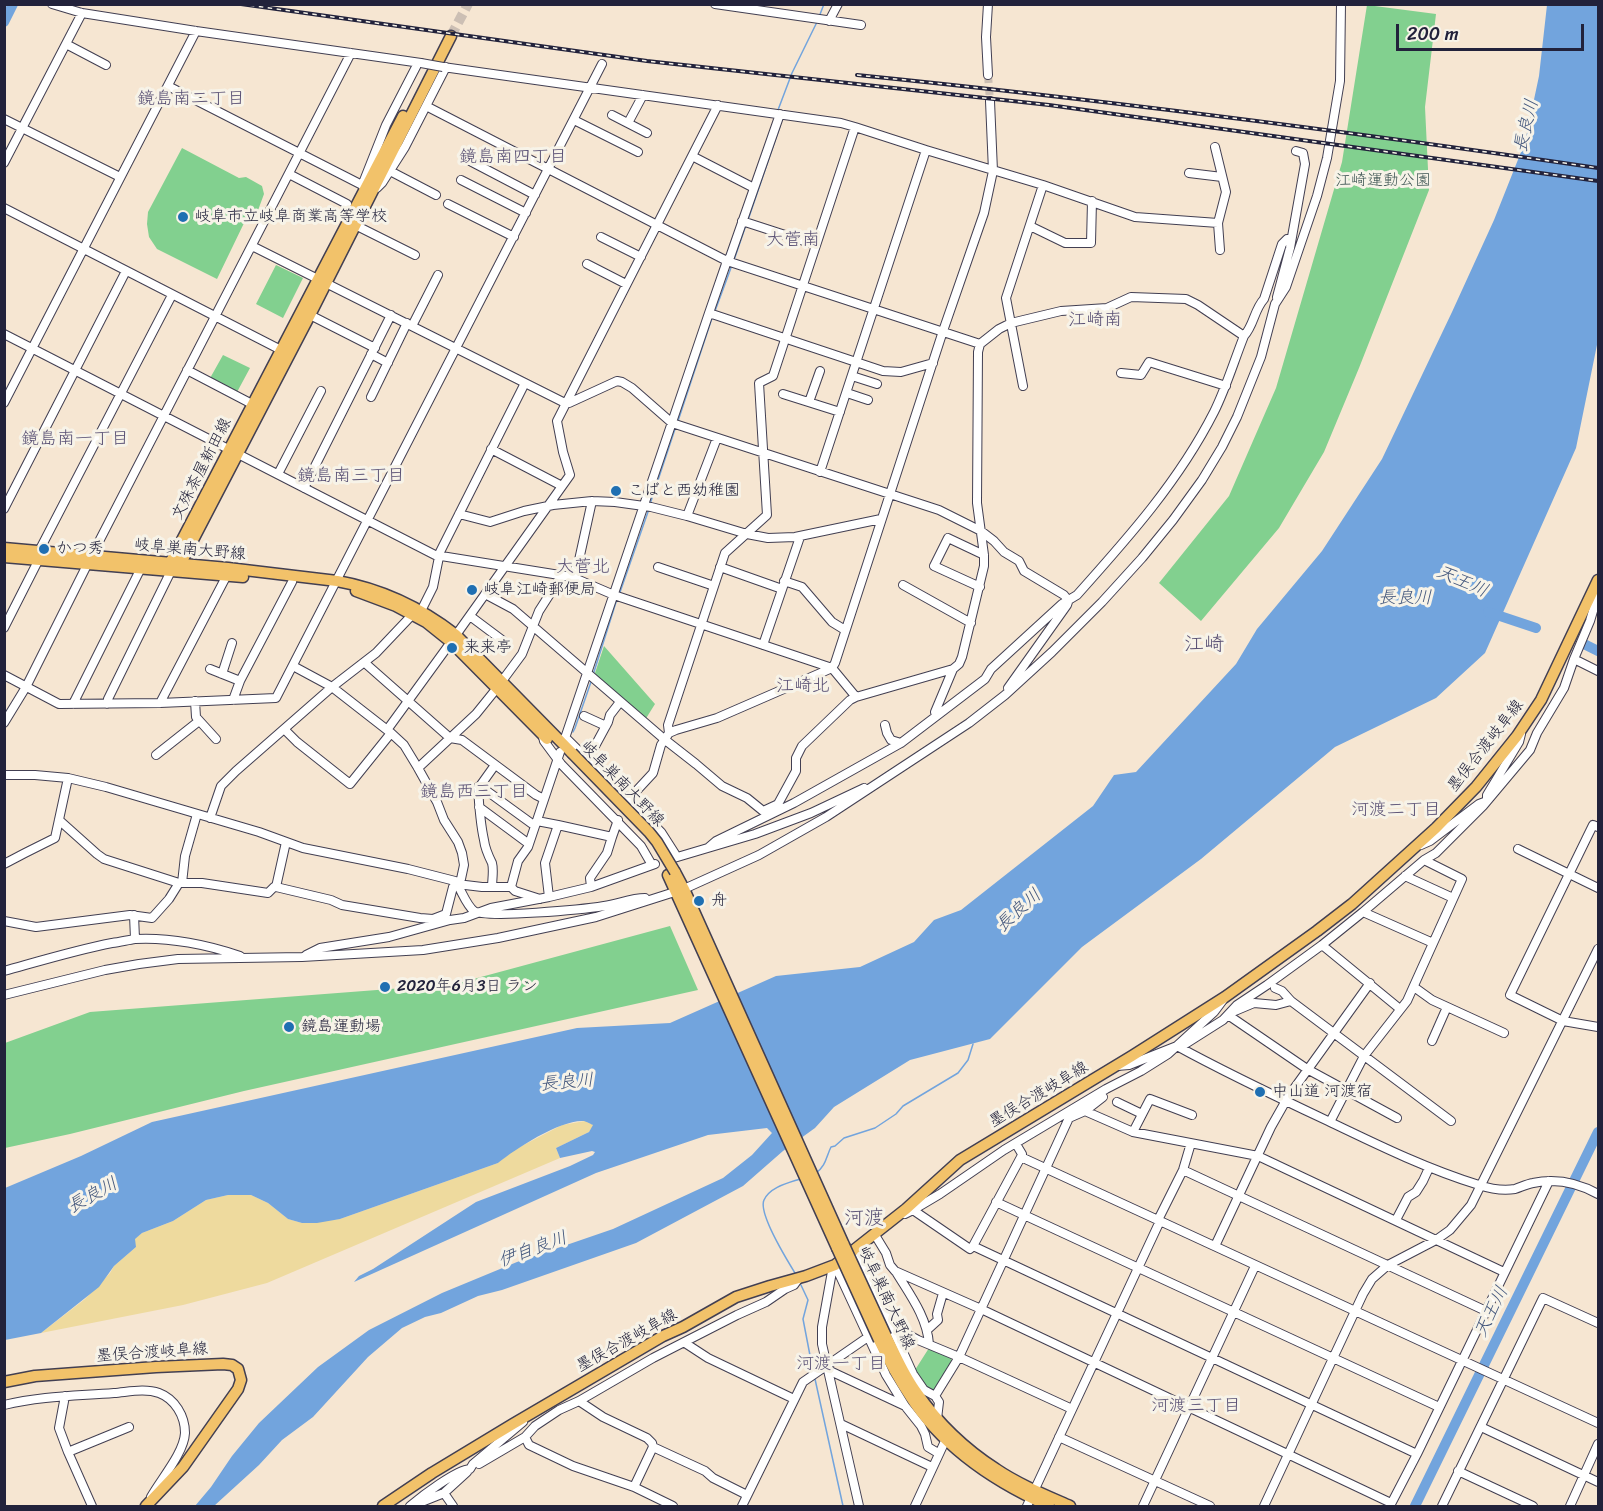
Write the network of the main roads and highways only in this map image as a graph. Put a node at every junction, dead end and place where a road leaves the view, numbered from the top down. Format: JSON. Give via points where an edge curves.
{"nodes":[{"id":1,"x":448,"y":35,"type":"tunnel mouth"},
{"id":2,"x":365,"y":190,"type":"junction"},
{"id":3,"x":322,"y":280,"type":"junction"},
{"id":4,"x":234,"y":451,"type":"junction"},
{"id":5,"x":4,"y":548,"type":"edge"},
{"id":6,"x":38,"y":556,"type":"junction"},
{"id":7,"x":4,"y":557,"type":"edge"},
{"id":8,"x":89,"y":560,"type":"junction"},
{"id":9,"x":174,"y":566,"type":"junction"},
{"id":10,"x":1599,"y":580,"type":"edge"},
{"id":11,"x":335,"y":583,"type":"junction"},
{"id":12,"x":453,"y":639,"type":"junction"},
{"id":13,"x":564,"y":751,"type":"junction"},
{"id":14,"x":878,"y":1338,"type":"junction"},
{"id":15,"x":4,"y":1382,"type":"edge"},
{"id":16,"x":1030,"y":1498,"type":"edge"},
{"id":17,"x":146,"y":1506,"type":"edge"},
{"id":18,"x":383,"y":1506,"type":"edge"},
{"id":19,"x":1049,"y":1506,"type":"edge"},
{"id":20,"x":1070,"y":1506,"type":"edge"}],
"edges":[{"from":1,"to":2,"type":"main road","name":"文殊茶屋新田線"},
{"from":2,"to":3,"type":"main road","name":"文殊茶屋新田線"},
{"from":2,"to":3,"type":"main road","name":"文殊茶屋新田線","via":[[355,225]]},
{"from":3,"to":4,"type":"main road","name":"文殊茶屋新田線","via":[[252,404]]},
{"from":3,"to":4,"type":"main road","name":"文殊茶屋新田線","via":[[310,315]]},
{"from":4,"to":9,"type":"main road","name":"文殊茶屋新田線"},
{"from":5,"to":6,"type":"main road","name":"岐阜巣南大野線"},
{"from":6,"to":7,"type":"main road","name":"岐阜巣南大野線"},
{"from":6,"to":8,"type":"main road","name":"岐阜巣南大野線"},
{"from":8,"to":9,"type":"main road","name":"岐阜巣南大野線"},
{"from":8,"to":9,"type":"main road","name":"岐阜巣南大野線","via":[[141,568]]},
{"from":9,"to":11,"type":"main road","name":"岐阜巣南大野線"},
{"from":9,"to":11,"type":"main road","name":"岐阜巣南大野線","via":[[292,582]]},
{"from":10,"to":18,"type":"main road","name":"墨俣合渡岐阜線","via":[[1541,700],[1476,787],[1417,846],[1326,924],[1225,997],[960,1160],[906,1209],[834,1265],[736,1297],[663,1336]]},
{"from":11,"to":12,"type":"main road","name":"岐阜巣南大野線","via":[[381,591],[437,621]]},
{"from":12,"to":13,"type":"main road","name":"岐阜巣南大野線"},
{"from":12,"to":13,"type":"main road","name":"岐阜巣南大野線","via":[[497,688]]},
{"from":13,"to":14,"type":"main road","name":"岐阜巣南大野線","bridge":true,"via":[[645,837],[671,873],[829,1220]]},
{"from":14,"to":16,"type":"main road","name":"岐阜巣南大野線","via":[[947,1430]]},
{"from":14,"to":16,"type":"main road","name":"岐阜巣南大野線","via":[[925,1417],[968,1459]]},
{"from":15,"to":17,"type":"main road","name":"墨俣合渡岐阜線","via":[[156,1367],[223,1364],[238,1369],[238,1389],[183,1467]]},
{"from":16,"to":19,"type":"main road","name":"岐阜巣南大野線"},
{"from":16,"to":20,"type":"main road","name":"岐阜巣南大野線"}]}
